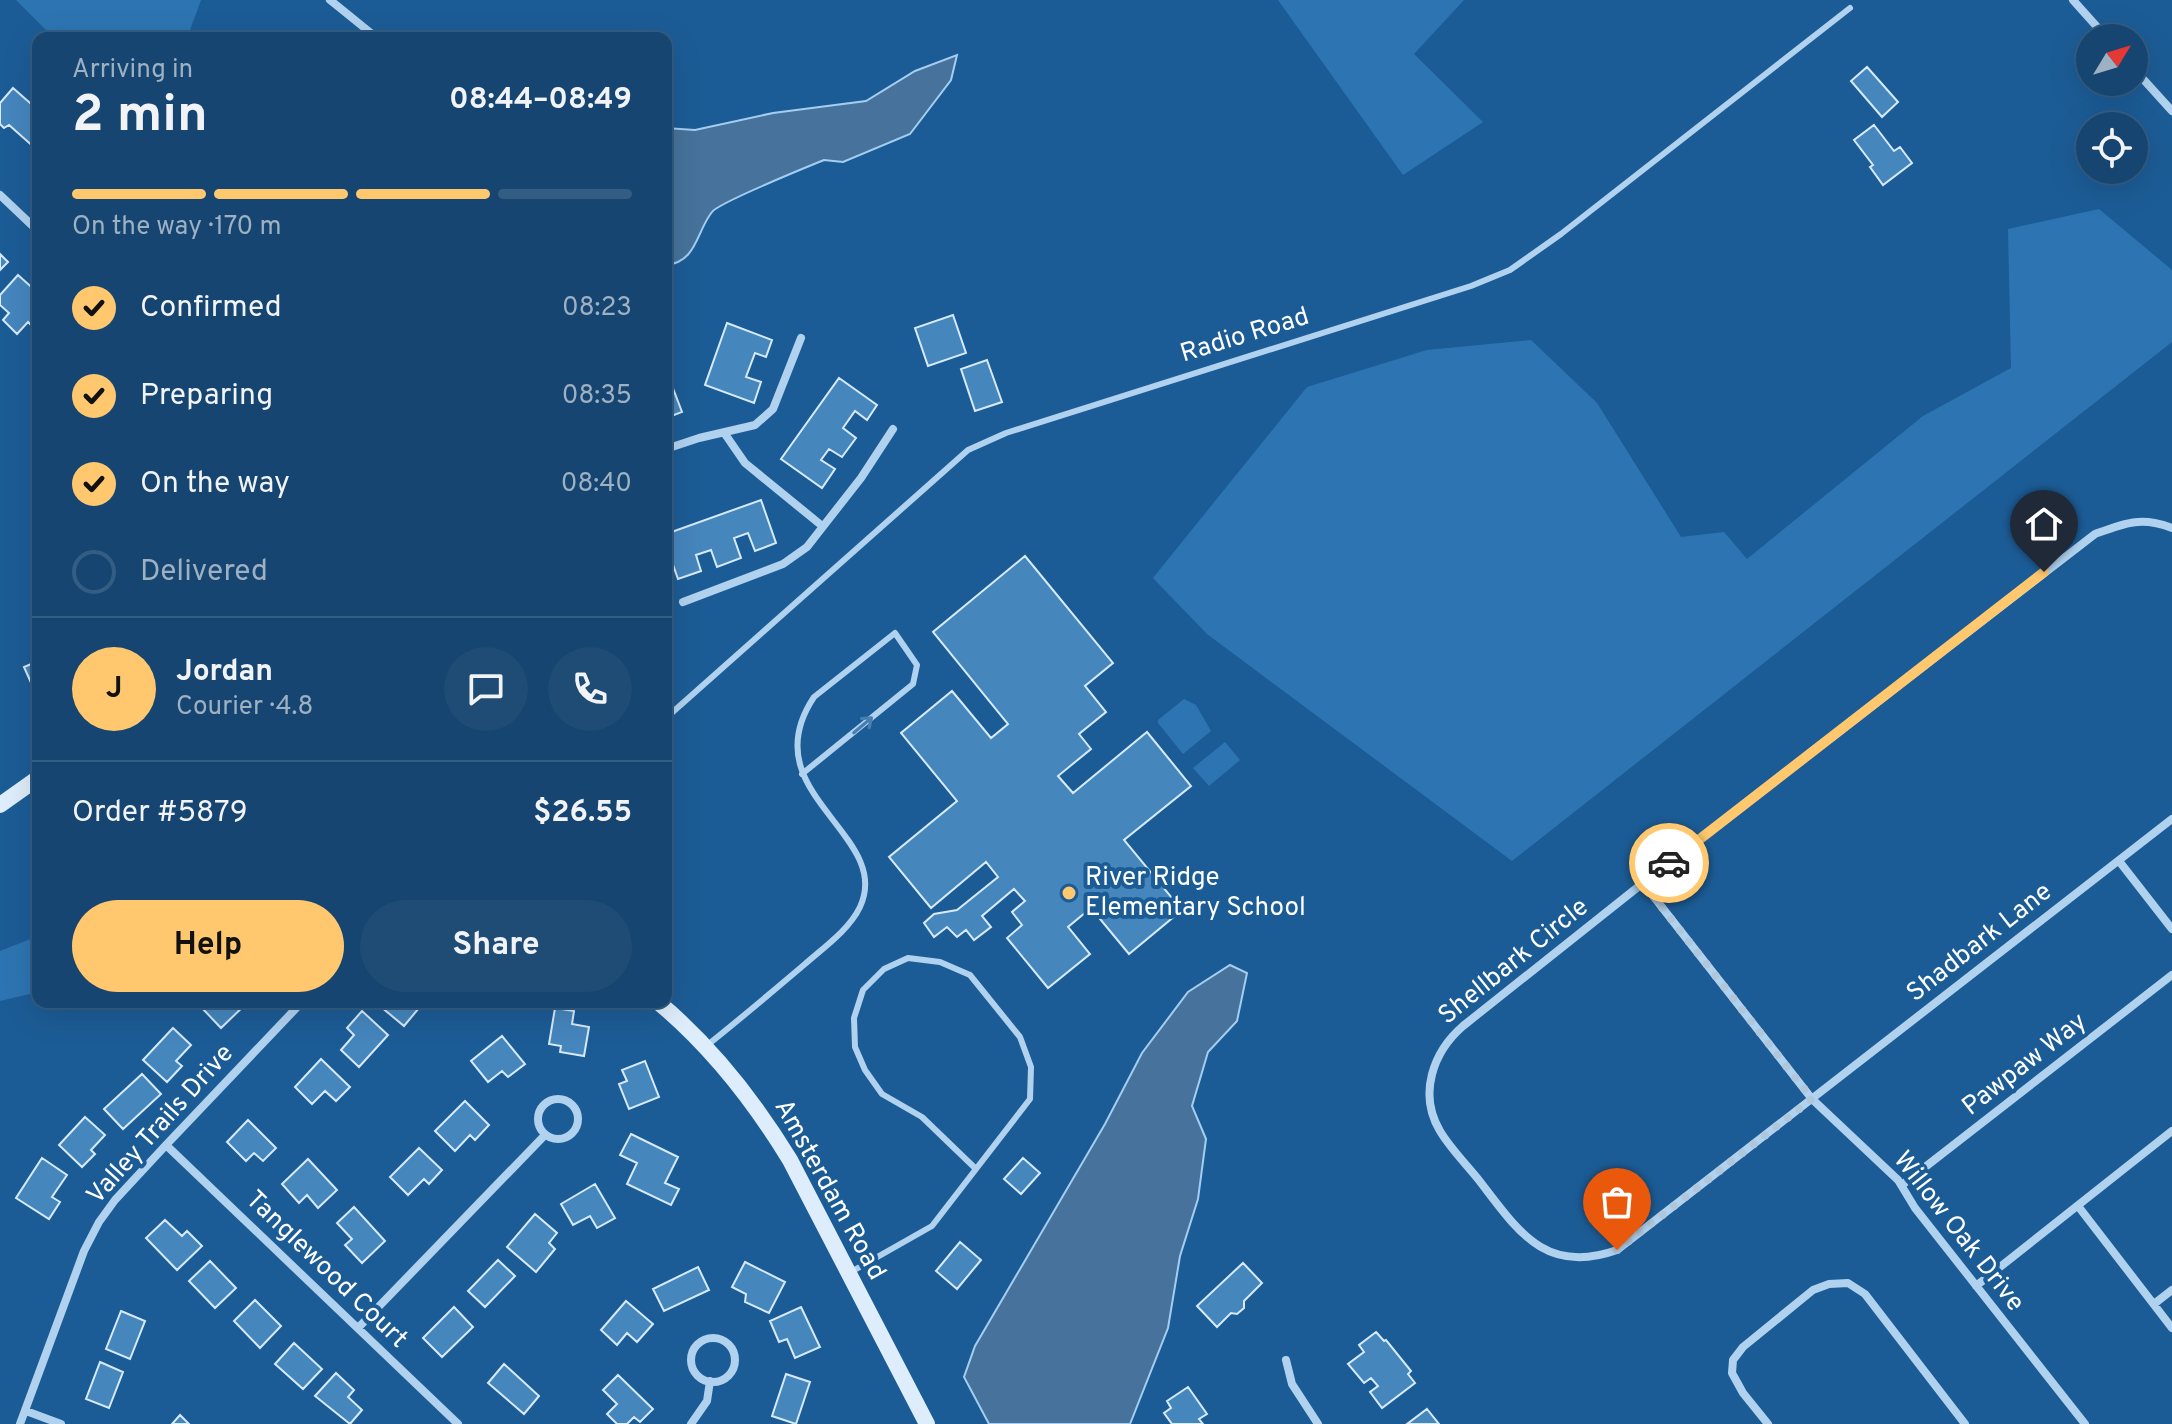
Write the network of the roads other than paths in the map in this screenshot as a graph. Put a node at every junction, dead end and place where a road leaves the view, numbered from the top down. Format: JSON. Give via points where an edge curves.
{"nodes":[{"id":1,"x":330,"y":0,"type":"edge"},
{"id":2,"x":2073,"y":0,"type":"edge"},
{"id":3,"x":1850,"y":8,"type":"dead end"},
{"id":4,"x":2094,"y":24,"type":"edge"},
{"id":5,"x":370,"y":32,"type":"edge"},
{"id":6,"x":2148,"y":84,"type":"edge"},
{"id":7,"x":2172,"y":111,"type":"edge"},
{"id":8,"x":0,"y":195,"type":"edge"},
{"id":9,"x":32,"y":225,"type":"edge"},
{"id":10,"x":801,"y":338,"type":"dead end"},
{"id":11,"x":893,"y":429,"type":"dead end"},
{"id":12,"x":725,"y":434,"type":"junction"},
{"id":13,"x":672,"y":447,"type":"edge"},
{"id":14,"x":821,"y":525,"type":"junction"},
{"id":15,"x":2172,"y":528,"type":"edge"},
{"id":16,"x":683,"y":602,"type":"dead end"},
{"id":17,"x":672,"y":713,"type":"edge"},
{"id":18,"x":802,"y":774,"type":"junction"},
{"id":19,"x":32,"y":782,"type":"edge"},
{"id":20,"x":0,"y":805,"type":"edge"},
{"id":21,"x":2172,"y":819,"type":"edge"},
{"id":22,"x":2119,"y":861,"type":"junction"},
{"id":23,"x":1643,"y":883,"type":"junction"},
{"id":24,"x":2172,"y":929,"type":"edge"},
{"id":25,"x":2172,"y":975,"type":"edge"},
{"id":26,"x":296,"y":1008,"type":"edge"},
{"id":27,"x":664,"y":1008,"type":"edge"},
{"id":28,"x":705,"y":1047,"type":"junction"},
{"id":29,"x":1812,"y":1099,"type":"junction"},
{"id":30,"x":2172,"y":1131,"type":"edge"},
{"id":31,"x":545,"y":1135,"type":"junction"},
{"id":32,"x":166,"y":1145,"type":"junction"},
{"id":33,"x":976,"y":1169,"type":"junction"},
{"id":34,"x":1902,"y":1185,"type":"junction"},
{"id":35,"x":2078,"y":1206,"type":"junction"},
{"id":36,"x":849,"y":1273,"type":"junction"},
{"id":37,"x":1976,"y":1286,"type":"junction"},
{"id":38,"x":2172,"y":1290,"type":"edge"},
{"id":39,"x":2154,"y":1304,"type":"junction"},
{"id":40,"x":358,"y":1328,"type":"junction"},
{"id":41,"x":2172,"y":1328,"type":"edge"},
{"id":42,"x":1286,"y":1360,"type":"dead end"},
{"id":43,"x":710,"y":1381,"type":"junction"},
{"id":44,"x":26,"y":1411,"type":"junction"},
{"id":45,"x":20,"y":1424,"type":"edge"},
{"id":46,"x":61,"y":1424,"type":"edge"},
{"id":47,"x":458,"y":1424,"type":"edge"},
{"id":48,"x":691,"y":1424,"type":"edge"},
{"id":49,"x":927,"y":1424,"type":"edge"},
{"id":50,"x":1318,"y":1424,"type":"edge"},
{"id":51,"x":1768,"y":1424,"type":"edge"},
{"id":52,"x":1965,"y":1424,"type":"edge"},
{"id":53,"x":2085,"y":1424,"type":"edge"}],
"edges":[{"from":1,"to":5,"type":"street"},
{"from":2,"to":4,"type":"street"},
{"from":3,"to":17,"type":"lane","name":"Radio Road","via":[[1510,270],[1006,433],[968,450]]},
{"from":6,"to":7,"type":"street"},
{"from":8,"to":9,"type":"street"},
{"from":10,"to":12,"type":"street","via":[[773,409],[755,425]]},
{"from":11,"to":14,"type":"street"},
{"from":12,"to":13,"type":"street"},
{"from":12,"to":14,"type":"street","via":[[745,463]]},
{"from":14,"to":16,"type":"street","via":[[807,547],[783,564]]},
{"from":15,"to":23,"type":"street","name":"Shellbark Circle","via":[[2154,521],[2127,522],[2095,534]]},
{"from":18,"to":18,"type":"lane","one_way":true,"via":[[913,684],[917,665],[895,633],[827,685],[805,710],[797,739]]},
{"from":18,"to":28,"type":"lane","via":[[860,862],[860,907],[826,946]]},
{"from":19,"to":20,"type":"main road"},
{"from":21,"to":22,"type":"street","name":"Shadbark Lane"},
{"from":22,"to":24,"type":"street"},
{"from":22,"to":29,"type":"street","name":"Shadbark Lane"},
{"from":23,"to":29,"type":"street","name":"Willow Oak Drive"},
{"from":23,"to":29,"type":"street","name":"Shellbark Circle","via":[[1450,1037],[1430,1081],[1439,1130],[1524,1237],[1552,1253],[1585,1258],[1617,1250]]},
{"from":25,"to":34,"type":"street","name":"Pawpaw Way"},
{"from":26,"to":32,"type":"street","name":"Valley Trails Drive"},
{"from":27,"to":28,"type":"main road","name":"Amsterdam Road"},
{"from":28,"to":36,"type":"main road","name":"Amsterdam Road","via":[[768,1122]]},
{"from":29,"to":34,"type":"street","name":"Willow Oak Drive"},
{"from":30,"to":35,"type":"street"},
{"from":31,"to":31,"type":"street","via":[[558,1139],[576,1130],[579,1116],[572,1104],[561,1098],[543,1105],[538,1117]]},
{"from":31,"to":40,"type":"street"},
{"from":32,"to":40,"type":"street","name":"Tanglewood Court"},
{"from":32,"to":44,"type":"street","name":"Valley Trails Drive","via":[[115,1200],[84,1251]]},
{"from":33,"to":33,"type":"lane","via":[[1030,1099],[1031,1067],[1020,1037],[970,975],[940,962],[908,958],[884,969],[863,990],[854,1018],[855,1047],[882,1094],[922,1117]]},
{"from":33,"to":36,"type":"lane","via":[[932,1226]]},
{"from":34,"to":37,"type":"street","name":"Willow Oak Drive"},
{"from":35,"to":37,"type":"street"},
{"from":35,"to":39,"type":"street"},
{"from":36,"to":49,"type":"main road","name":"Amsterdam Road"},
{"from":37,"to":53,"type":"street","name":"Willow Oak Drive"},
{"from":38,"to":39,"type":"street"},
{"from":39,"to":41,"type":"street"},
{"from":40,"to":47,"type":"street","name":"Tanglewood Court"},
{"from":42,"to":50,"type":"street","via":[[1292,1384]]},
{"from":43,"to":43,"type":"street","via":[[729,1375],[735,1362],[727,1343],[713,1338],[695,1347],[691,1361],[697,1375]]},
{"from":43,"to":48,"type":"street","via":[[707,1401]]},
{"from":44,"to":45,"type":"street","name":"Valley Trails Drive"},
{"from":44,"to":46,"type":"street"},
{"from":51,"to":52,"type":"street","via":[[1732,1373],[1733,1360],[1813,1290],[1848,1283],[1865,1294]]}]}
